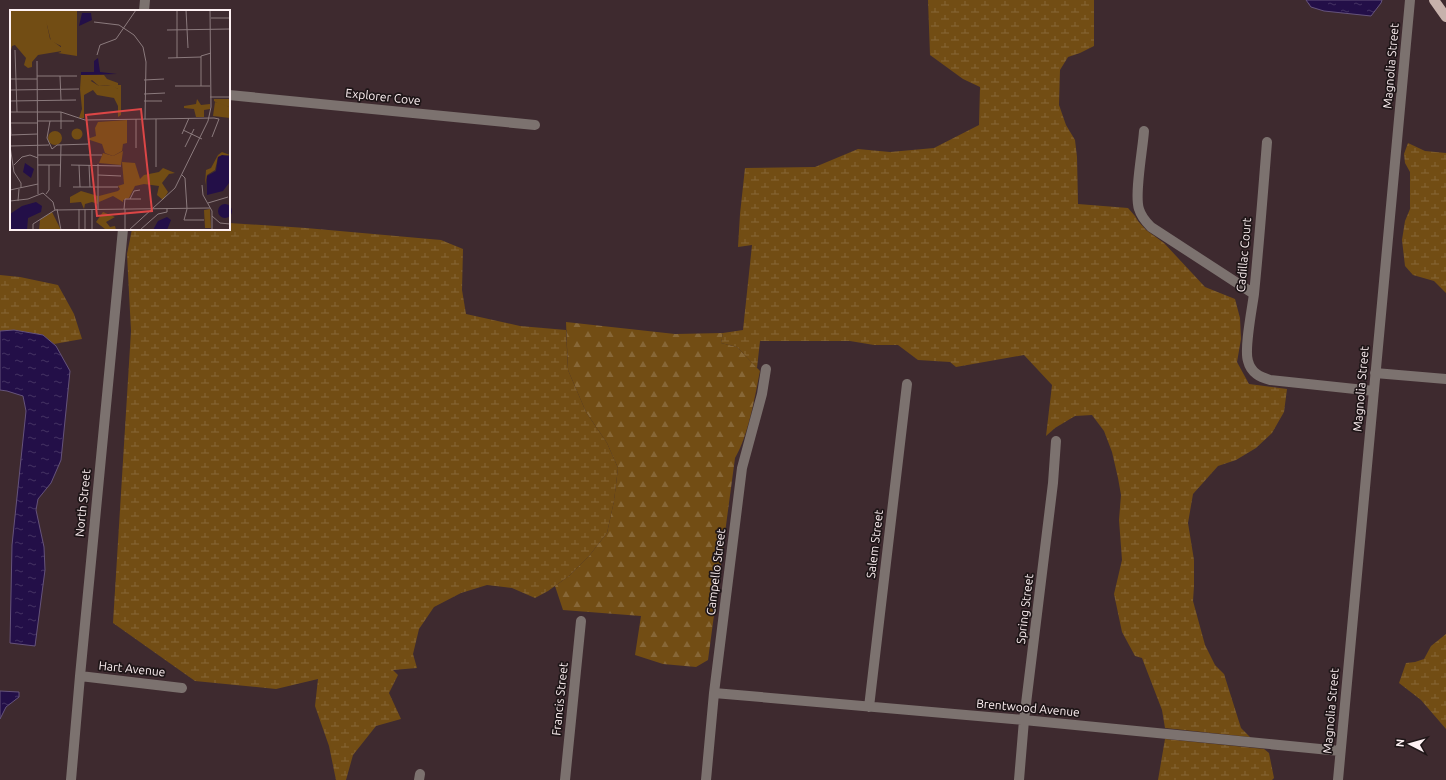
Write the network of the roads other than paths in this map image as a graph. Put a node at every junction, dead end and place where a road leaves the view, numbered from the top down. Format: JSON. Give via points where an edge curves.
{"nodes":[{"id":1,"x":145,"y":0,"type":"edge"},
{"id":2,"x":1410,"y":0,"type":"edge"},
{"id":3,"x":1434,"y":0,"type":"edge"},
{"id":4,"x":144,"y":10,"type":"edge"},
{"id":5,"x":1446,"y":17,"type":"edge"},
{"id":6,"x":230,"y":95,"type":"edge"},
{"id":7,"x":535,"y":125,"type":"dead end"},
{"id":8,"x":1144,"y":131,"type":"dead end"},
{"id":9,"x":1267,"y":142,"type":"dead end"},
{"id":10,"x":123,"y":230,"type":"edge"},
{"id":11,"x":1254,"y":294,"type":"junction"},
{"id":12,"x":766,"y":369,"type":"dead end"},
{"id":13,"x":1375,"y":373,"type":"junction"},
{"id":14,"x":1446,"y":379,"type":"edge"},
{"id":15,"x":907,"y":384,"type":"dead end"},
{"id":16,"x":1374,"y":391,"type":"junction"},
{"id":17,"x":1056,"y":441,"type":"dead end"},
{"id":18,"x":580,"y":621,"type":"dead end"},
{"id":19,"x":80,"y":676,"type":"junction"},
{"id":20,"x":182,"y":688,"type":"dead end"},
{"id":21,"x":714,"y":693,"type":"junction"},
{"id":22,"x":869,"y":707,"type":"junction"},
{"id":23,"x":1024,"y":720,"type":"junction"},
{"id":24,"x":1340,"y":751,"type":"junction"},
{"id":25,"x":71,"y":780,"type":"edge"},
{"id":26,"x":565,"y":780,"type":"edge"},
{"id":27,"x":706,"y":780,"type":"edge"},
{"id":28,"x":1019,"y":780,"type":"edge"},
{"id":29,"x":1338,"y":780,"type":"edge"}],
"edges":[{"from":1,"to":4,"type":"street"},
{"from":2,"to":13,"type":"street","name":"Magnolia Street"},
{"from":3,"to":5,"type":"main road"},
{"from":6,"to":7,"type":"street","name":"Explorer Cove"},
{"from":8,"to":11,"type":"street","via":[[1138,195],[1138,208],[1143,218],[1151,228]]},
{"from":9,"to":11,"type":"street","name":"Cadillac Court"},
{"from":10,"to":19,"type":"street","name":"North Street"},
{"from":11,"to":16,"type":"street","name":"Cadillac Court","via":[[1247,350],[1248,362],[1259,377]]},
{"from":12,"to":21,"type":"street","name":"Campello Street","via":[[762,394],[742,468]]},
{"from":13,"to":14,"type":"street"},
{"from":13,"to":16,"type":"street","name":"Magnolia Street"},
{"from":15,"to":22,"type":"street","name":"Salem Street"},
{"from":16,"to":24,"type":"street","name":"Magnolia Street"},
{"from":17,"to":23,"type":"street","name":"Spring Street"},
{"from":18,"to":26,"type":"street","name":"Francis Street"},
{"from":19,"to":20,"type":"street","name":"Hart Avenue"},
{"from":19,"to":25,"type":"street","name":"North Street"},
{"from":21,"to":22,"type":"street","name":"Brentwood Avenue"},
{"from":21,"to":27,"type":"street","name":"Campello Street"},
{"from":22,"to":23,"type":"street","name":"Brentwood Avenue"},
{"from":23,"to":24,"type":"street","name":"Brentwood Avenue"},
{"from":23,"to":28,"type":"street","name":"Spring Street"},
{"from":24,"to":29,"type":"street","name":"Magnolia Street"}]}
